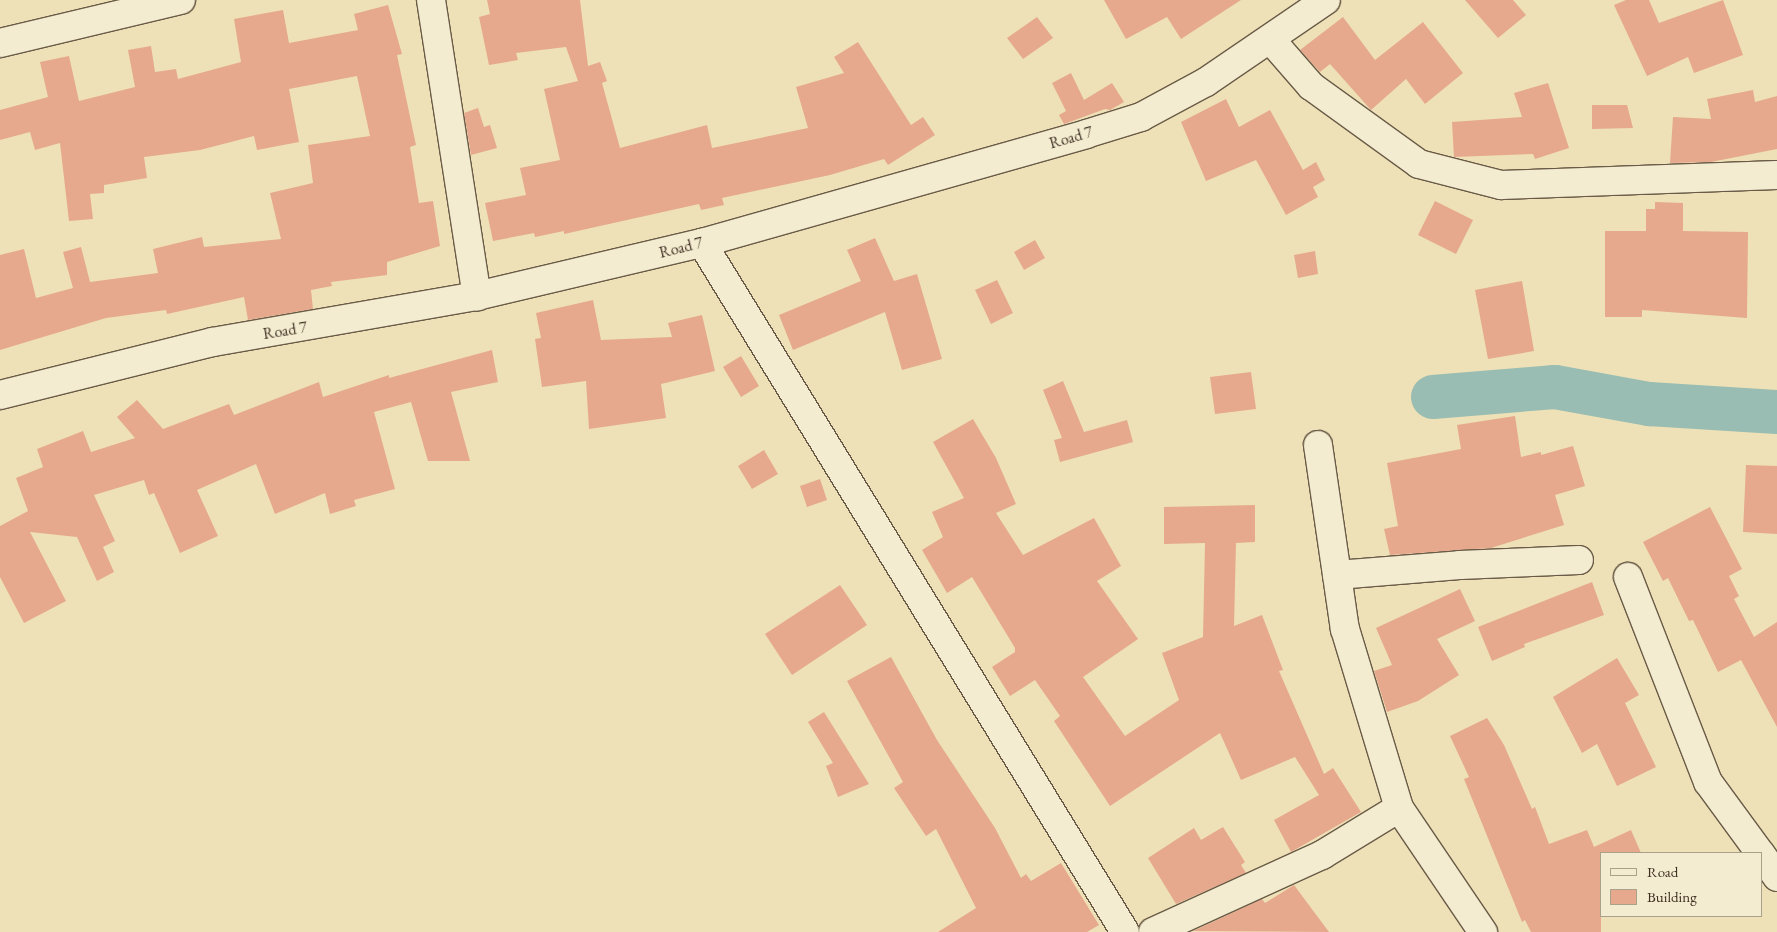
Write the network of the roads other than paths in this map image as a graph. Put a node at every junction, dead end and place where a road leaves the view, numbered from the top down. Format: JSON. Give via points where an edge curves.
{"nodes":[{"id":1,"x":181,"y":0,"type":"edge"},
{"id":2,"x":431,"y":0,"type":"edge"},
{"id":3,"x":1326,"y":0,"type":"edge"},
{"id":4,"x":1271,"y":40,"type":"junction"},
{"id":5,"x":0,"y":43,"type":"edge"},
{"id":6,"x":1777,"y":175,"type":"edge"},
{"id":7,"x":702,"y":243,"type":"junction"},
{"id":8,"x":477,"y":296,"type":"junction"},
{"id":9,"x":0,"y":395,"type":"edge"},
{"id":10,"x":1318,"y":444,"type":"dead end"},
{"id":11,"x":1579,"y":560,"type":"dead end"},
{"id":12,"x":1337,"y":575,"type":"junction"},
{"id":13,"x":1628,"y":577,"type":"dead end"},
{"id":14,"x":1399,"y":808,"type":"junction"},
{"id":15,"x":1759,"y":852,"type":"edge"},
{"id":16,"x":1762,"y":857,"type":"edge"},
{"id":17,"x":1777,"y":877,"type":"edge"},
{"id":18,"x":1125,"y":932,"type":"edge"},
{"id":19,"x":1153,"y":932,"type":"edge"},
{"id":20,"x":1483,"y":932,"type":"edge"}],
"edges":[{"from":1,"to":5,"type":"street"},
{"from":2,"to":8,"type":"street"},
{"from":3,"to":4,"type":"street","name":"Road 7"},
{"from":4,"to":6,"type":"street","via":[[1311,86],[1419,164],[1501,185]]},
{"from":4,"to":7,"type":"street","name":"Road 7","via":[[1240,62],[1141,117]]},
{"from":7,"to":8,"type":"street","name":"Road 7"},
{"from":7,"to":18,"type":"street"},
{"from":8,"to":9,"type":"street","name":"Road 7","via":[[213,342]]},
{"from":10,"to":12,"type":"street"},
{"from":11,"to":12,"type":"street","via":[[1460,564]]},
{"from":12,"to":14,"type":"street","via":[[1345,629]]},
{"from":13,"to":15,"type":"street","via":[[1708,782]]},
{"from":14,"to":19,"type":"street","via":[[1322,855]]},
{"from":14,"to":20,"type":"street"},
{"from":16,"to":17,"type":"street"}]}
